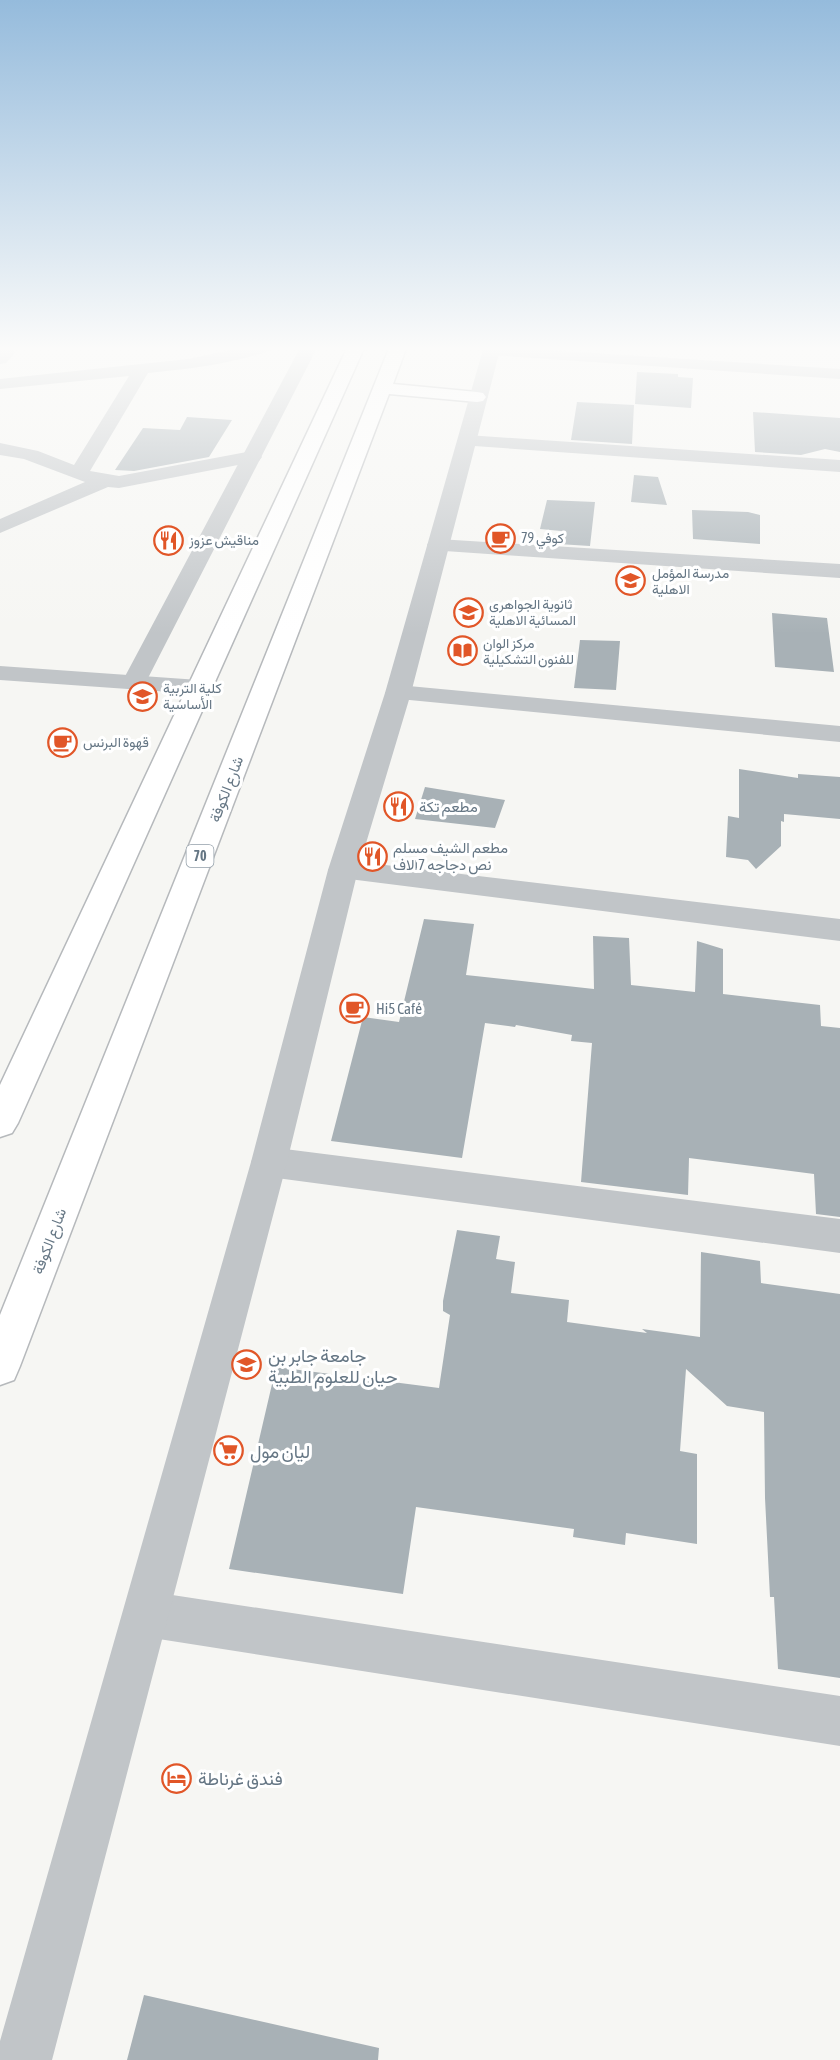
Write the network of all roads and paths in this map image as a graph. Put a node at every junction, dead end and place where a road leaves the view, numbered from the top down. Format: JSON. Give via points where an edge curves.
{"nodes":[{"id":1,"x":97,"y":442,"type":"edge"},
{"id":2,"x":260,"y":442,"type":"edge"},
{"id":3,"x":312,"y":442,"type":"edge"},
{"id":4,"x":362,"y":442,"type":"edge"},
{"id":5,"x":466,"y":442,"type":"edge"},
{"id":6,"x":483,"y":442,"type":"edge"},
{"id":7,"x":0,"y":449,"type":"edge"},
{"id":8,"x":252,"y":457,"type":"junction"},
{"id":9,"x":840,"y":466,"type":"edge"},
{"id":10,"x":78,"y":474,"type":"junction"},
{"id":11,"x":104,"y":481,"type":"junction"},
{"id":12,"x":0,"y":527,"type":"edge"},
{"id":13,"x":438,"y":545,"type":"junction"},
{"id":14,"x":840,"y":571,"type":"edge"},
{"id":15,"x":0,"y":673,"type":"edge"},
{"id":16,"x":134,"y":682,"type":"junction"},
{"id":17,"x":199,"y":687,"type":"junction"},
{"id":18,"x":398,"y":693,"type":"junction"},
{"id":19,"x":840,"y":734,"type":"edge"},
{"id":20,"x":343,"y":870,"type":"junction"},
{"id":21,"x":840,"y":930,"type":"edge"},
{"id":22,"x":0,"y":1123,"type":"edge"},
{"id":23,"x":269,"y":1162,"type":"junction"},
{"id":24,"x":840,"y":1236,"type":"edge"},
{"id":25,"x":0,"y":1366,"type":"edge"},
{"id":26,"x":146,"y":1614,"type":"junction"},
{"id":27,"x":840,"y":1721,"type":"edge"},
{"id":28,"x":23,"y":2060,"type":"edge"}],
"edges":[{"from":1,"to":10,"type":"street"},
{"from":2,"to":8,"type":"street"},
{"from":3,"to":17,"type":"highway"},
{"from":4,"to":25,"type":"highway","name":"شارع الكوفة","number":"70"},
{"from":5,"to":13,"type":"street"},
{"from":6,"to":9,"type":"street"},
{"from":7,"to":10,"type":"street","via":[[23,451]]},
{"from":8,"to":11,"type":"street","via":[[119,482]]},
{"from":8,"to":16,"type":"street"},
{"from":10,"to":11,"type":"street"},
{"from":11,"to":12,"type":"street"},
{"from":13,"to":14,"type":"street"},
{"from":13,"to":18,"type":"street"},
{"from":15,"to":16,"type":"street"},
{"from":16,"to":17,"type":"street"},
{"from":17,"to":22,"type":"highway"},
{"from":18,"to":19,"type":"street"},
{"from":18,"to":20,"type":"street"},
{"from":20,"to":21,"type":"street"},
{"from":20,"to":23,"type":"street"},
{"from":23,"to":24,"type":"street"},
{"from":23,"to":26,"type":"street"},
{"from":26,"to":27,"type":"street"},
{"from":26,"to":28,"type":"street"}]}
